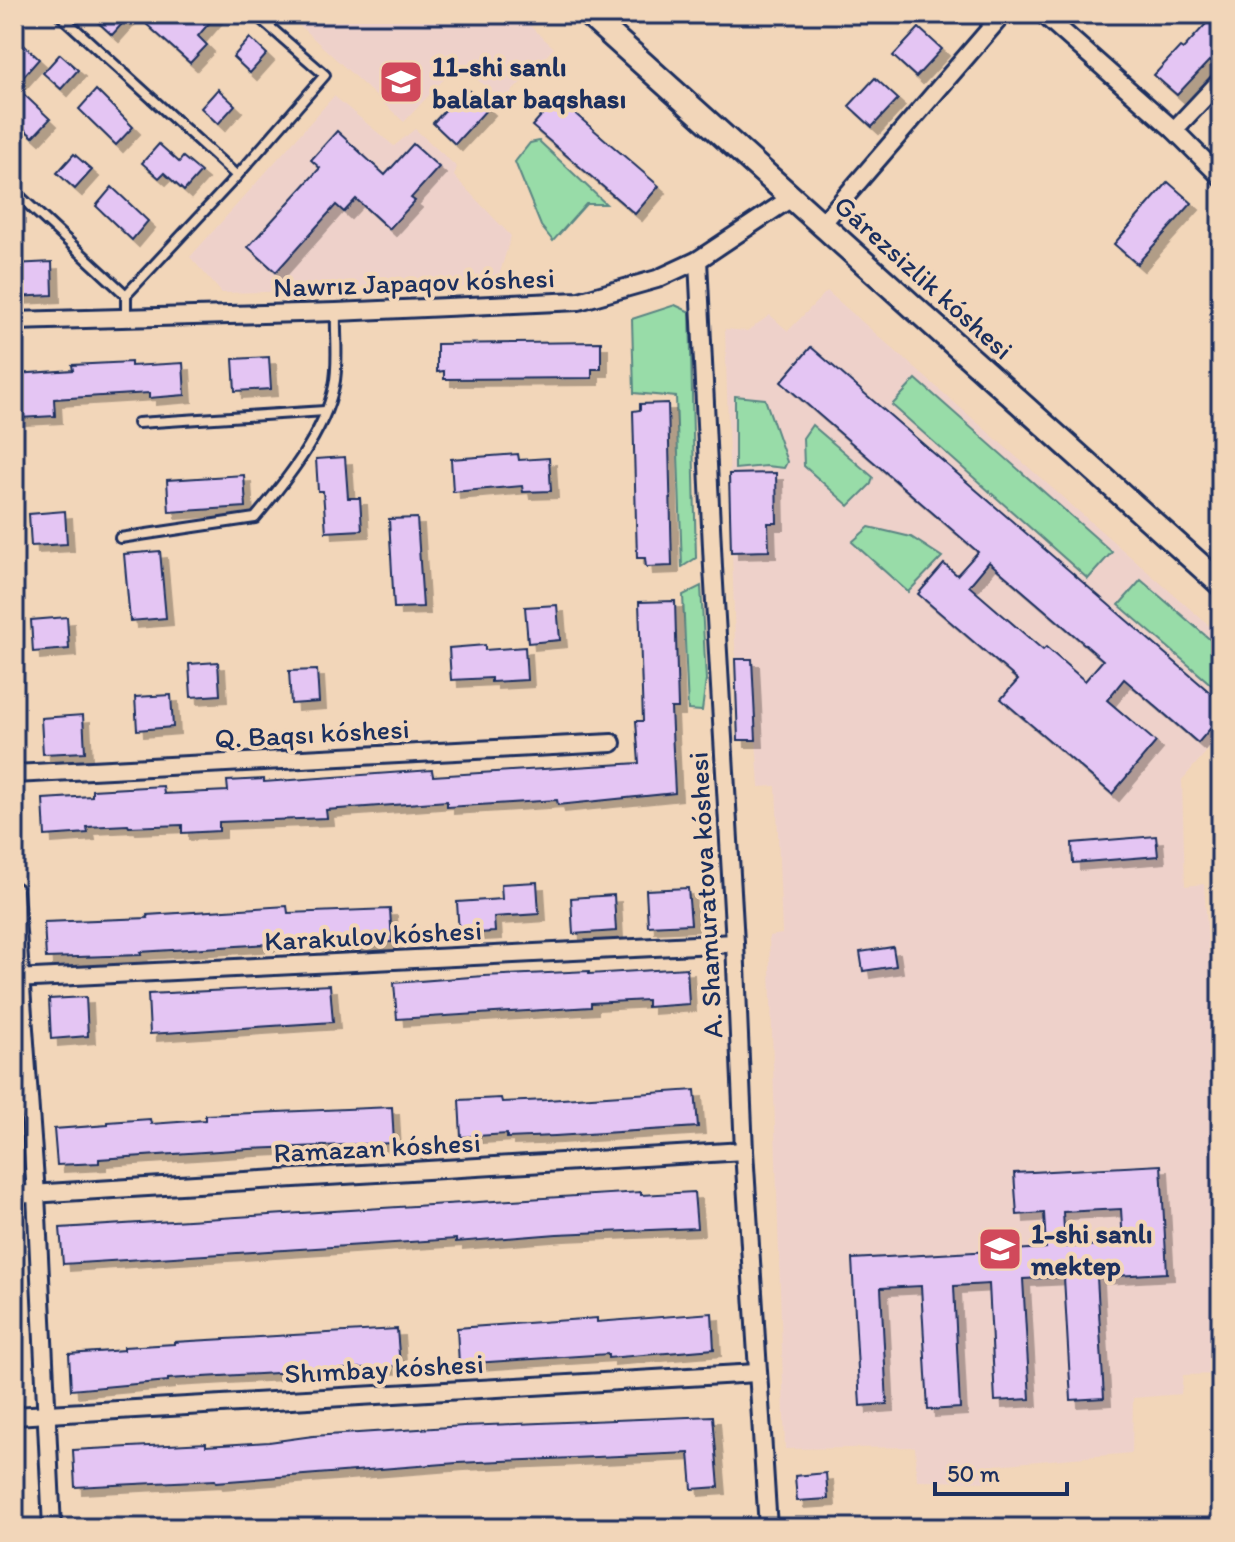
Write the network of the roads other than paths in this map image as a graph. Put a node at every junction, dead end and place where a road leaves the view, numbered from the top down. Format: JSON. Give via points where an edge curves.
{"nodes":[{"id":1,"x":59,"y":14,"type":"edge"},
{"id":2,"x":255,"y":14,"type":"edge"},
{"id":3,"x":588,"y":14,"type":"edge"},
{"id":4,"x":1003,"y":14,"type":"edge"},
{"id":5,"x":1043,"y":14,"type":"edge"},
{"id":6,"x":1221,"y":80,"type":"edge"},
{"id":7,"x":1174,"y":130,"type":"junction"},
{"id":8,"x":237,"y":176,"type":"junction"},
{"id":9,"x":1221,"y":177,"type":"edge"},
{"id":10,"x":14,"y":191,"type":"edge"},
{"id":11,"x":791,"y":198,"type":"junction"},
{"id":12,"x":821,"y":225,"type":"junction"},
{"id":13,"x":698,"y":260,"type":"junction"},
{"id":14,"x":126,"y":295,"type":"junction"},
{"id":15,"x":336,"y":312,"type":"junction"},
{"id":16,"x":126,"y":318,"type":"junction"},
{"id":17,"x":14,"y":321,"type":"edge"},
{"id":18,"x":325,"y":411,"type":"junction"},
{"id":19,"x":138,"y":423,"type":"dead end"},
{"id":20,"x":120,"y":538,"type":"dead end"},
{"id":21,"x":1221,"y":584,"type":"edge"},
{"id":22,"x":612,"y":743,"type":"dead end"},
{"id":23,"x":14,"y":774,"type":"edge"},
{"id":24,"x":14,"y":891,"type":"edge"},
{"id":25,"x":735,"y":943,"type":"junction"},
{"id":26,"x":17,"y":979,"type":"edge"},
{"id":27,"x":744,"y":1151,"type":"junction"},
{"id":28,"x":36,"y":1194,"type":"junction"},
{"id":29,"x":14,"y":1195,"type":"edge"},
{"id":30,"x":757,"y":1373,"type":"junction"},
{"id":31,"x":46,"y":1414,"type":"junction"},
{"id":32,"x":14,"y":1416,"type":"edge"},
{"id":33,"x":52,"y":1528,"type":"edge"},
{"id":34,"x":768,"y":1528,"type":"edge"}],
"edges":[{"from":1,"to":8,"type":"lane"},
{"from":2,"to":8,"type":"lane","via":[[325,75]]},
{"from":3,"to":11,"type":"street","name":"Gárezsizlik kóshesi"},
{"from":4,"to":12,"type":"street"},
{"from":5,"to":7,"type":"street"},
{"from":6,"to":7,"type":"street"},
{"from":7,"to":9,"type":"street"},
{"from":8,"to":14,"type":"lane"},
{"from":10,"to":14,"type":"lane"},
{"from":11,"to":12,"type":"street","name":"Gárezsizlik kóshesi"},
{"from":11,"to":13,"type":"street","name":"Nawrız Japaqov kóshesi"},
{"from":12,"to":21,"type":"street","name":"Gárezsizlik kóshesi"},
{"from":13,"to":15,"type":"street","name":"Nawrız Japaqov kóshesi","via":[[657,279],[579,301]]},
{"from":13,"to":25,"type":"street","name":"A. Shamuratova kóshesi"},
{"from":14,"to":16,"type":"lane"},
{"from":15,"to":16,"type":"street","name":"Nawrız Japaqov kóshesi"},
{"from":15,"to":18,"type":"lane","via":[[335,386]]},
{"from":16,"to":17,"type":"street","name":"Nawrız Japaqov kóshesi"},
{"from":18,"to":19,"type":"lane"},
{"from":18,"to":20,"type":"lane","via":[[290,476],[255,518]]},
{"from":22,"to":23,"type":"street","name":"Q. Baqsı kóshesi"},
{"from":24,"to":26,"type":"street"},
{"from":25,"to":26,"type":"street","name":"Karakulov kóshesi"},
{"from":25,"to":27,"type":"street","name":"A. Shamuratova kóshesi"},
{"from":26,"to":28,"type":"street"},
{"from":27,"to":28,"type":"street","name":"Ramazan kóshesi"},
{"from":27,"to":30,"type":"street","name":"A. Shamuratova kóshesi"},
{"from":28,"to":29,"type":"street","name":"Ramazan kóshesi"},
{"from":28,"to":31,"type":"street"},
{"from":30,"to":31,"type":"street","name":"Shımbay kóshesi"},
{"from":30,"to":34,"type":"street","name":"A. Shamuratova kóshesi"},
{"from":31,"to":32,"type":"street","name":"Shımbay kóshesi"},
{"from":31,"to":33,"type":"street"}]}
